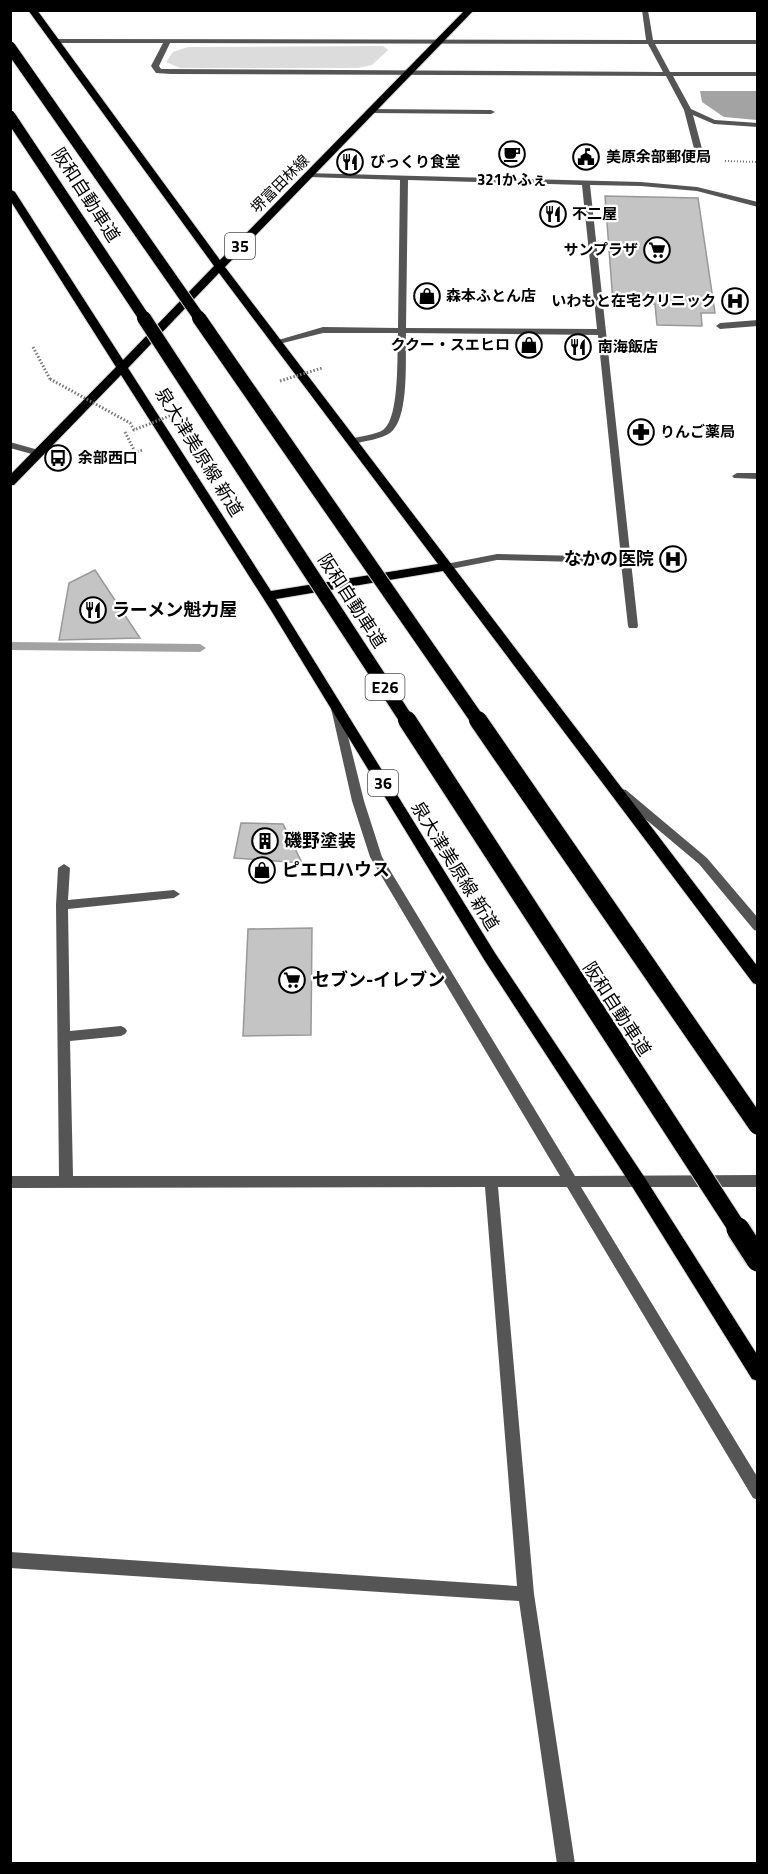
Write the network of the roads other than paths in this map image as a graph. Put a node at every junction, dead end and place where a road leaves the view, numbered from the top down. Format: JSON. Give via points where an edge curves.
{"nodes":[{"id":1,"x":32,"y":10,"type":"edge"},
{"id":2,"x":470,"y":10,"type":"edge"},
{"id":3,"x":645,"y":10,"type":"edge"},
{"id":4,"x":54,"y":41,"type":"junction"},
{"id":5,"x":167,"y":42,"type":"junction"},
{"id":6,"x":438,"y":42,"type":"junction"},
{"id":7,"x":650,"y":42,"type":"junction"},
{"id":8,"x":758,"y":42,"type":"edge"},
{"id":9,"x":10,"y":47,"type":"edge"},
{"id":10,"x":407,"y":74,"type":"junction"},
{"id":11,"x":668,"y":74,"type":"junction"},
{"id":12,"x":758,"y":74,"type":"edge"},
{"id":13,"x":688,"y":110,"type":"junction"},
{"id":14,"x":372,"y":111,"type":"junction"},
{"id":15,"x":491,"y":112,"type":"dead end"},
{"id":16,"x":10,"y":116,"type":"edge"},
{"id":17,"x":758,"y":125,"type":"edge"},
{"id":18,"x":702,"y":160,"type":"dead end"},
{"id":19,"x":309,"y":175,"type":"junction"},
{"id":20,"x":404,"y":178,"type":"junction"},
{"id":21,"x":586,"y":183,"type":"junction"},
{"id":22,"x":10,"y":192,"type":"edge"},
{"id":23,"x":15,"y":204,"type":"edge"},
{"id":24,"x":758,"y":205,"type":"edge"},
{"id":25,"x":221,"y":268,"type":"junction"},
{"id":26,"x":758,"y":323,"type":"edge"},
{"id":27,"x":720,"y":326,"type":"dead end"},
{"id":28,"x":402,"y":331,"type":"junction"},
{"id":29,"x":600,"y":332,"type":"junction"},
{"id":30,"x":279,"y":341,"type":"junction"},
{"id":31,"x":122,"y":366,"type":"junction"},
{"id":32,"x":354,"y":441,"type":"junction"},
{"id":33,"x":10,"y":445,"type":"edge"},
{"id":34,"x":39,"y":453,"type":"junction"},
{"id":35,"x":737,"y":476,"type":"dead end"},
{"id":36,"x":758,"y":476,"type":"edge"},
{"id":37,"x":10,"y":482,"type":"edge"},
{"id":38,"x":627,"y":560,"type":"junction"},
{"id":39,"x":446,"y":567,"type":"junction"},
{"id":40,"x":268,"y":596,"type":"junction"},
{"id":41,"x":633,"y":626,"type":"dead end"},
{"id":42,"x":335,"y":706,"type":"junction"},
{"id":43,"x":609,"y":783,"type":"junction"},
{"id":44,"x":64,"y":868,"type":"dead end"},
{"id":45,"x":174,"y":894,"type":"dead end"},
{"id":46,"x":62,"y":905,"type":"junction"},
{"id":47,"x":758,"y":927,"type":"edge"},
{"id":48,"x":758,"y":979,"type":"edge"},
{"id":49,"x":121,"y":1031,"type":"dead end"},
{"id":50,"x":64,"y":1037,"type":"junction"},
{"id":51,"x":758,"y":1126,"type":"edge"},
{"id":52,"x":66,"y":1181,"type":"junction"},
{"id":53,"x":758,"y":1181,"type":"edge"},
{"id":54,"x":10,"y":1182,"type":"edge"},
{"id":55,"x":491,"y":1183,"type":"junction"},
{"id":56,"x":572,"y":1183,"type":"junction"},
{"id":57,"x":639,"y":1183,"type":"junction"},
{"id":58,"x":758,"y":1260,"type":"edge"},
{"id":59,"x":758,"y":1373,"type":"edge"},
{"id":60,"x":758,"y":1493,"type":"edge"},
{"id":61,"x":10,"y":1560,"type":"edge"},
{"id":62,"x":526,"y":1594,"type":"junction"},
{"id":63,"x":566,"y":1863,"type":"edge"}],
"edges":[{"from":1,"to":4,"type":"main road"},
{"from":2,"to":6,"type":"main road","name":"堺富田林線","number":"35"},
{"from":3,"to":7,"type":"street"},
{"from":4,"to":5,"type":"street"},
{"from":4,"to":25,"type":"main road"},
{"from":5,"to":6,"type":"street"},
{"from":5,"to":10,"type":"street","via":[[155,66],[159,71]]},
{"from":6,"to":7,"type":"street"},
{"from":6,"to":10,"type":"main road","name":"堺富田林線","number":"35"},
{"from":7,"to":8,"type":"street"},
{"from":7,"to":11,"type":"street"},
{"from":9,"to":51,"type":"highway","name":"阪和自動車道","bridge":true},
{"from":10,"to":11,"type":"street"},
{"from":10,"to":14,"type":"main road","name":"堺富田林線","number":"35"},
{"from":11,"to":12,"type":"street"},
{"from":11,"to":13,"type":"street"},
{"from":13,"to":17,"type":"street","via":[[714,122]]},
{"from":13,"to":18,"type":"street"},
{"from":14,"to":15,"type":"street"},
{"from":14,"to":19,"type":"main road","name":"堺富田林線","number":"35"},
{"from":16,"to":58,"type":"highway","name":"阪和自動車道","number":"E26","bridge":true},
{"from":19,"to":20,"type":"street"},
{"from":19,"to":25,"type":"main road","name":"堺富田林線","number":"35"},
{"from":20,"to":21,"type":"street"},
{"from":20,"to":28,"type":"street"},
{"from":21,"to":24,"type":"street","via":[[697,189]]},
{"from":21,"to":29,"type":"street"},
{"from":22,"to":23,"type":"main road","name":"泉大津美原線 新道","number":"36"},
{"from":23,"to":31,"type":"main road","name":"泉大津美原線 新道","number":"36"},
{"from":25,"to":30,"type":"main road"},
{"from":25,"to":31,"type":"main road","name":"堺富田林線","number":"35"},
{"from":26,"to":27,"type":"street"},
{"from":28,"to":29,"type":"street"},
{"from":28,"to":30,"type":"street","via":[[323,330]]},
{"from":28,"to":32,"type":"street","via":[[395,422],[386,432]]},
{"from":29,"to":38,"type":"street"},
{"from":30,"to":32,"type":"main road"},
{"from":31,"to":34,"type":"main road","name":"堺富田林線","number":"35"},
{"from":31,"to":40,"type":"main road","name":"泉大津美原線 新道","number":"36"},
{"from":32,"to":39,"type":"main road"},
{"from":33,"to":34,"type":"street"},
{"from":34,"to":37,"type":"main road","name":"堺富田林線","number":"35"},
{"from":35,"to":36,"type":"street"},
{"from":38,"to":39,"type":"street","via":[[496,557]]},
{"from":38,"to":41,"type":"street"},
{"from":39,"to":40,"type":"main road"},
{"from":39,"to":43,"type":"main road"},
{"from":40,"to":42,"type":"main road","name":"泉大津美原線 新道","number":"36"},
{"from":42,"to":56,"type":"street","via":[[376,857]]},
{"from":42,"to":57,"type":"main road","name":"泉大津美原線 新道","number":"36","via":[[490,957]]},
{"from":43,"to":47,"type":"street","via":[[703,861]]},
{"from":43,"to":48,"type":"main road"},
{"from":44,"to":46,"type":"street"},
{"from":45,"to":46,"type":"street"},
{"from":46,"to":50,"type":"street"},
{"from":49,"to":50,"type":"street"},
{"from":50,"to":52,"type":"street"},
{"from":52,"to":54,"type":"street"},
{"from":52,"to":55,"type":"street"},
{"from":53,"to":57,"type":"street"},
{"from":55,"to":56,"type":"street"},
{"from":55,"to":62,"type":"street"},
{"from":56,"to":57,"type":"street"},
{"from":56,"to":60,"type":"street"},
{"from":57,"to":59,"type":"main road","name":"泉大津美原線 新道","number":"36"},
{"from":61,"to":62,"type":"street"},
{"from":62,"to":63,"type":"street"}]}
